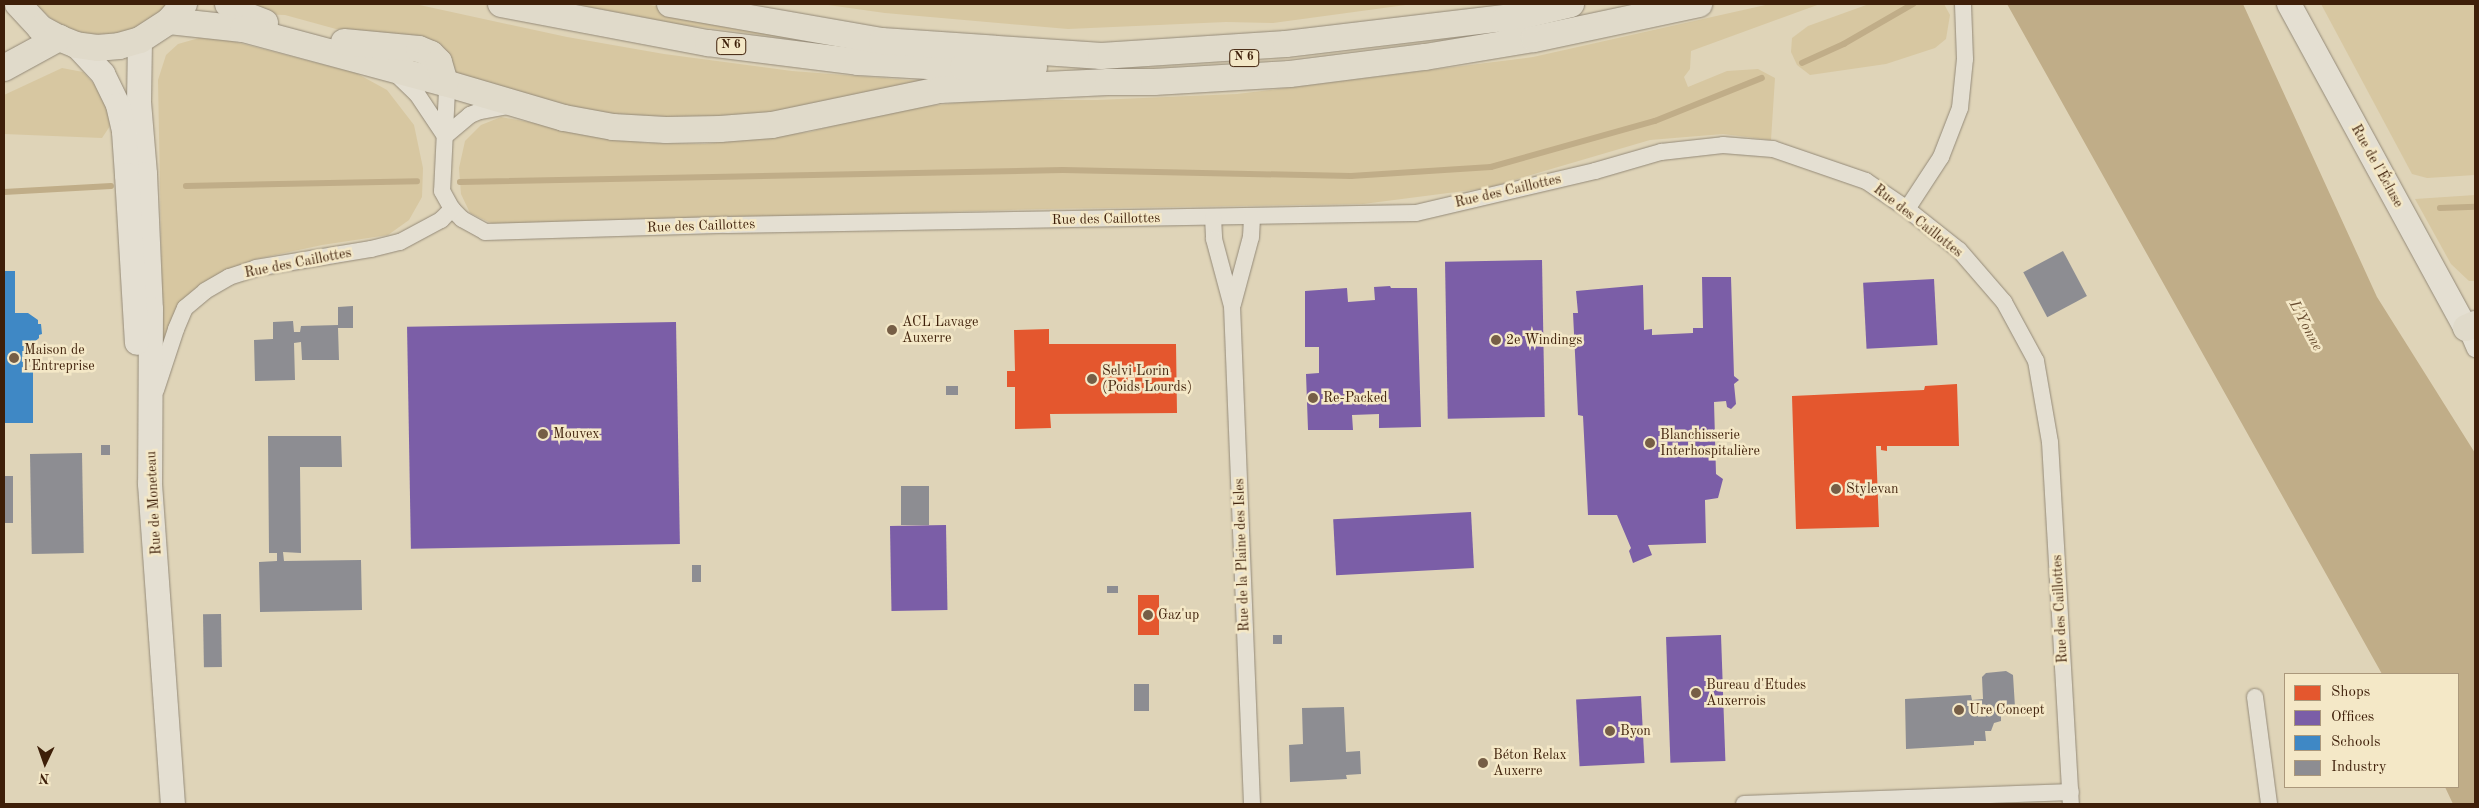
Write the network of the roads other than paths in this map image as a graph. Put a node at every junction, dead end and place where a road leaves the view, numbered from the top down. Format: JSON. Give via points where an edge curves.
{"nodes":[{"id":1,"x":9,"y":4,"type":"edge"},
{"id":2,"x":18,"y":4,"type":"edge"},
{"id":3,"x":228,"y":4,"type":"edge"},
{"id":4,"x":501,"y":4,"type":"edge"},
{"id":5,"x":670,"y":4,"type":"edge"},
{"id":6,"x":1572,"y":4,"type":"edge"},
{"id":7,"x":1699,"y":4,"type":"edge"},
{"id":8,"x":1963,"y":4,"type":"edge"},
{"id":9,"x":2289,"y":4,"type":"edge"},
{"id":10,"x":176,"y":12,"type":"edge"},
{"id":11,"x":4,"y":14,"type":"edge"},
{"id":12,"x":1521,"y":16,"type":"junction"},
{"id":13,"x":140,"y":40,"type":"junction"},
{"id":14,"x":67,"y":42,"type":"junction"},
{"id":15,"x":963,"y":67,"type":"junction"},
{"id":16,"x":4,"y":68,"type":"edge"},
{"id":17,"x":389,"y":68,"type":"junction"},
{"id":18,"x":1108,"y":82,"type":"junction"},
{"id":19,"x":445,"y":83,"type":"junction"},
{"id":20,"x":517,"y":105,"type":"junction"},
{"id":21,"x":445,"y":136,"type":"junction"},
{"id":22,"x":136,"y":174,"type":"junction"},
{"id":23,"x":138,"y":200,"type":"junction"},
{"id":24,"x":452,"y":209,"type":"junction"},
{"id":25,"x":1907,"y":209,"type":"junction"},
{"id":26,"x":1252,"y":217,"type":"junction"},
{"id":27,"x":1213,"y":218,"type":"junction"},
{"id":28,"x":1232,"y":306,"type":"junction"},
{"id":29,"x":2472,"y":334,"type":"edge"},
{"id":30,"x":152,"y":404,"type":"junction"},
{"id":31,"x":150,"y":484,"type":"junction"},
{"id":32,"x":2255,"y":698,"type":"dead end"},
{"id":33,"x":2071,"y":798,"type":"edge"},
{"id":34,"x":173,"y":804,"type":"edge"},
{"id":35,"x":1252,"y":804,"type":"edge"},
{"id":36,"x":1744,"y":804,"type":"edge"},
{"id":37,"x":2269,"y":804,"type":"edge"}],
"edges":[{"from":1,"to":11,"type":"main road"},
{"from":2,"to":14,"type":"main road","via":[[40,28]]},
{"from":3,"to":19,"type":"main road","via":[[259,22],[306,34],[371,46],[419,49],[440,62]]},
{"from":4,"to":15,"type":"main road","number":"N 6","via":[[708,43],[858,62]]},
{"from":5,"to":12,"type":"main road","via":[[882,41],[1101,56],[1286,44]]},
{"from":6,"to":12,"type":"main road","number":"N 6"},
{"from":7,"to":18,"type":"main road","number":"N 6","via":[[1534,39],[1425,57],[1290,74]]},
{"from":8,"to":25,"type":"street","via":[[1965,59],[1958,113],[1941,157]]},
{"from":9,"to":29,"type":"main road","name":"Rue de l'Écluse"},
{"from":10,"to":13,"type":"main road"},
{"from":10,"to":17,"type":"main road"},
{"from":12,"to":15,"type":"main road","number":"N 6","via":[[1444,34],[1288,55],[1134,66]]},
{"from":13,"to":14,"type":"main road","via":[[97,48]]},
{"from":13,"to":22,"type":"main road"},
{"from":14,"to":16,"type":"main road"},
{"from":14,"to":22,"type":"main road","via":[[102,74],[118,105]]},
{"from":15,"to":18,"type":"main road","number":"N 6"},
{"from":17,"to":19,"type":"main road"},
{"from":17,"to":21,"type":"street","via":[[417,94]]},
{"from":18,"to":20,"type":"main road","via":[[940,90],[772,125],[720,130],[613,127]]},
{"from":19,"to":20,"type":"main road"},
{"from":19,"to":21,"type":"street","name":"Rue des Caillottes"},
{"from":20,"to":21,"type":"street","via":[[470,115]]},
{"from":21,"to":24,"type":"street","name":"Rue des Caillottes","via":[[442,191]]},
{"from":22,"to":23,"type":"main road"},
{"from":23,"to":30,"type":"main road","name":"Rue de Moneteau","via":[[151,309]]},
{"from":23,"to":31,"type":"main road","via":[[133,294]]},
{"from":24,"to":27,"type":"street","name":"Rue des Caillottes","via":[[485,232]]},
{"from":24,"to":30,"type":"street","name":"Rue des Caillottes","via":[[440,220],[400,242],[256,268],[229,277],[205,291],[185,308]]},
{"from":25,"to":26,"type":"street","name":"Rue des Caillottes","via":[[1866,181],[1773,149],[1723,145],[1661,152],[1596,171],[1416,213]]},
{"from":25,"to":33,"type":"street","name":"Rue des Caillottes","via":[[1960,250],[2004,302],[2036,361],[2050,442]]},
{"from":26,"to":27,"type":"street","name":"Rue des Caillottes"},
{"from":26,"to":28,"type":"street","name":"Rue de la Plaine des Isles","via":[[1251,237]]},
{"from":27,"to":28,"type":"street","name":"Rue de la Plaine des Isles","via":[[1214,239]]},
{"from":28,"to":35,"type":"street","name":"Rue de la Plaine des Isles"},
{"from":30,"to":31,"type":"main road","name":"Rue de Moneteau"},
{"from":31,"to":34,"type":"main road","name":"Rue de Moneteau"},
{"from":32,"to":37,"type":"street"},
{"from":33,"to":36,"type":"street"}]}
